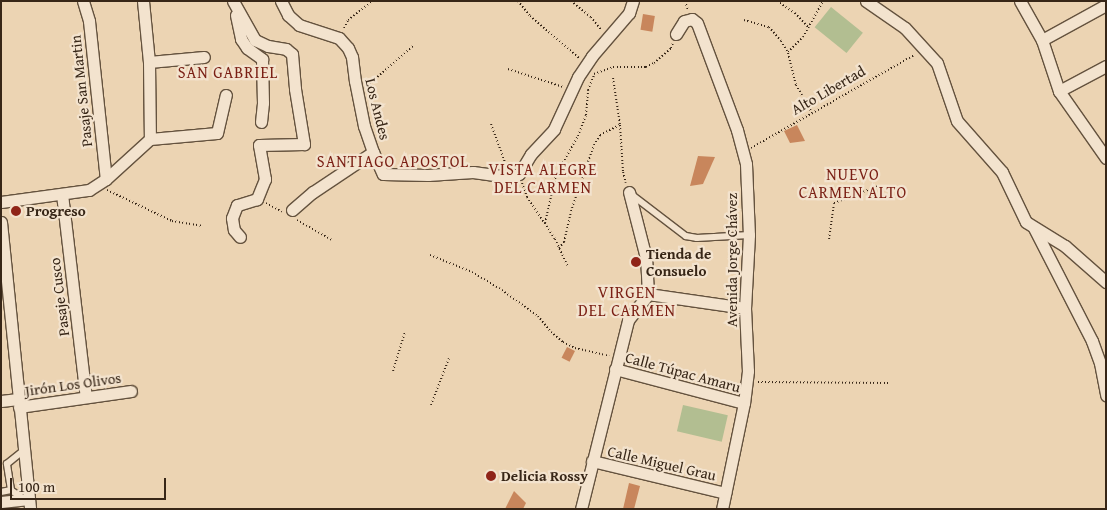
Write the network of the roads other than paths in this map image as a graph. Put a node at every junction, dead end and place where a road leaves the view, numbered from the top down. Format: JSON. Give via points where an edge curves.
{"nodes":[{"id":1,"x":83,"y":1,"type":"edge"},
{"id":2,"x":143,"y":1,"type":"edge"},
{"id":3,"x":233,"y":1,"type":"edge"},
{"id":4,"x":281,"y":1,"type":"edge"},
{"id":5,"x":633,"y":1,"type":"edge"},
{"id":6,"x":866,"y":1,"type":"edge"},
{"id":7,"x":1020,"y":1,"type":"edge"},
{"id":8,"x":1106,"y":5,"type":"edge"},
{"id":9,"x":676,"y":34,"type":"road end"},
{"id":10,"x":1042,"y":40,"type":"junction"},
{"id":11,"x":204,"y":57,"type":"dead end"},
{"id":12,"x":149,"y":62,"type":"junction"},
{"id":13,"x":1106,"y":66,"type":"edge"},
{"id":14,"x":1059,"y":91,"type":"junction"},
{"id":15,"x":226,"y":95,"type":"dead end"},
{"id":16,"x":261,"y":122,"type":"dead end"},
{"id":17,"x":150,"y":139,"type":"junction"},
{"id":18,"x":373,"y":152,"type":"junction"},
{"id":19,"x":1106,"y":158,"type":"edge"},
{"id":20,"x":101,"y":182,"type":"junction"},
{"id":21,"x":629,"y":192,"type":"joint"},
{"id":22,"x":62,"y":194,"type":"junction"},
{"id":23,"x":1,"y":202,"type":"edge"},
{"id":24,"x":292,"y":210,"type":"dead end"},
{"id":25,"x":1,"y":222,"type":"edge"},
{"id":26,"x":1034,"y":228,"type":"junction"},
{"id":27,"x":749,"y":235,"type":"junction"},
{"id":28,"x":240,"y":237,"type":"dead end"},
{"id":29,"x":1106,"y":282,"type":"edge"},
{"id":30,"x":648,"y":294,"type":"junction"},
{"id":31,"x":5,"y":300,"type":"edge"},
{"id":32,"x":745,"y":308,"type":"junction"},
{"id":33,"x":616,"y":364,"type":"junction"},
{"id":34,"x":131,"y":391,"type":"dead end"},
{"id":35,"x":1106,"y":395,"type":"edge"},
{"id":36,"x":86,"y":397,"type":"junction"},
{"id":37,"x":1,"y":401,"type":"edge"},
{"id":38,"x":19,"y":403,"type":"junction"},
{"id":39,"x":744,"y":403,"type":"junction"},
{"id":40,"x":24,"y":450,"type":"junction"},
{"id":41,"x":592,"y":461,"type":"junction"},
{"id":42,"x":10,"y":490,"type":"junction"},
{"id":43,"x":1,"y":492,"type":"edge"},
{"id":44,"x":725,"y":493,"type":"junction"},
{"id":45,"x":1,"y":502,"type":"edge"},
{"id":46,"x":28,"y":503,"type":"edge"},
{"id":47,"x":581,"y":509,"type":"edge"},
{"id":48,"x":722,"y":509,"type":"edge"}],
"edges":[{"from":1,"to":20,"type":"street","name":"Pasaje San Martin","via":[[88,21]]},
{"from":2,"to":12,"type":"street"},
{"from":3,"to":16,"type":"street","via":[[241,39],[250,52],[262,59]]},
{"from":3,"to":28,"type":"street","via":[[255,40],[289,51],[294,62],[304,144],[259,145],[264,179],[257,199],[237,205],[232,218],[234,230]]},
{"from":4,"to":18,"type":"street","name":"Los Andes","via":[[288,15],[299,24],[339,38],[348,48]]},
{"from":5,"to":18,"type":"street","name":"Los Andes","via":[[629,13],[607,38],[574,90],[554,129],[514,176],[473,172],[387,175],[380,171]]},
{"from":6,"to":26,"type":"street","via":[[905,28],[937,64],[957,122],[1002,172],[1026,222]]},
{"from":7,"to":10,"type":"street"},
{"from":8,"to":10,"type":"street"},
{"from":9,"to":27,"type":"street","name":"Avenida Jorge Chávez","via":[[684,21],[692,19],[697,23],[737,130],[746,164]]},
{"from":10,"to":14,"type":"street"},
{"from":11,"to":12,"type":"street"},
{"from":12,"to":17,"type":"street"},
{"from":13,"to":14,"type":"street"},
{"from":14,"to":19,"type":"street"},
{"from":15,"to":17,"type":"street","via":[[217,133]]},
{"from":17,"to":20,"type":"street"},
{"from":18,"to":24,"type":"street"},
{"from":20,"to":22,"type":"street","via":[[77,193]]},
{"from":21,"to":27,"type":"lane","via":[[686,236]]},
{"from":21,"to":30,"type":"street","via":[[646,258]]},
{"from":22,"to":23,"type":"street"},
{"from":22,"to":36,"type":"street","name":"Pasaje Cusco"},
{"from":25,"to":31,"type":"street"},
{"from":26,"to":29,"type":"street","via":[[1065,246]]},
{"from":26,"to":35,"type":"street","via":[[1092,341]]},
{"from":27,"to":32,"type":"street","name":"Avenida Jorge Chávez"},
{"from":30,"to":32,"type":"street"},
{"from":30,"to":33,"type":"street","via":[[628,320]]},
{"from":31,"to":38,"type":"street"},
{"from":32,"to":39,"type":"street","name":"Avenida Jorge Chávez","via":[[748,354]]},
{"from":33,"to":39,"type":"street","name":"Calle Túpac Amaru"},
{"from":33,"to":41,"type":"street"},
{"from":34,"to":36,"type":"street","name":"Jirón Los Olivos"},
{"from":36,"to":38,"type":"street","name":"Jirón Los Olivos"},
{"from":37,"to":38,"type":"street","name":"Jirón Los Olivos"},
{"from":38,"to":40,"type":"street"},
{"from":39,"to":44,"type":"street","name":"Avenida Jorge Chávez"},
{"from":40,"to":42,"type":"lane","via":[[7,464]]},
{"from":40,"to":46,"type":"street"},
{"from":41,"to":44,"type":"street","name":"Calle Miguel Grau"},
{"from":41,"to":47,"type":"street"},
{"from":42,"to":43,"type":"lane"},
{"from":42,"to":46,"type":"lane"},
{"from":44,"to":48,"type":"street","name":"Avenida Jorge Chávez"},
{"from":45,"to":46,"type":"street"}]}
